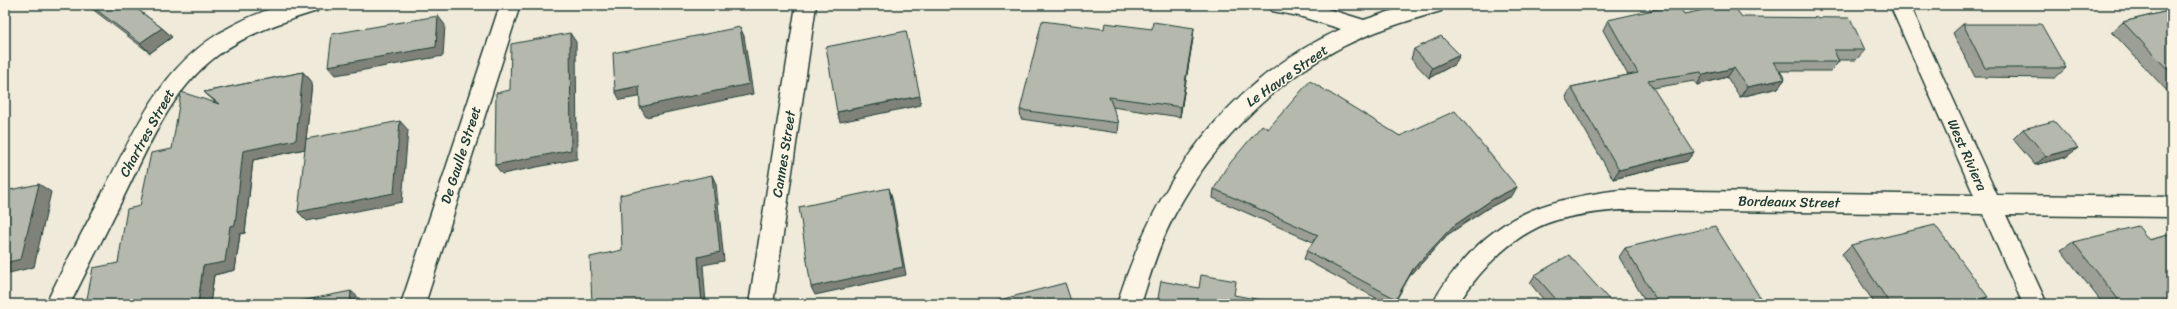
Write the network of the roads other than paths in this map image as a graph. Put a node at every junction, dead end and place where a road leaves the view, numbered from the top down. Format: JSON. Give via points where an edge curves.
{"nodes":[{"id":1,"x":310,"y":5,"type":"edge"},
{"id":2,"x":510,"y":5,"type":"edge"},
{"id":3,"x":806,"y":5,"type":"edge"},
{"id":4,"x":1279,"y":5,"type":"edge"},
{"id":5,"x":1434,"y":5,"type":"edge"},
{"id":6,"x":1900,"y":5,"type":"edge"},
{"id":7,"x":1366,"y":29,"type":"junction"},
{"id":8,"x":1990,"y":205,"type":"junction"},
{"id":9,"x":2172,"y":207,"type":"edge"},
{"id":10,"x":58,"y":304,"type":"edge"},
{"id":11,"x":413,"y":304,"type":"edge"},
{"id":12,"x":761,"y":304,"type":"edge"},
{"id":13,"x":1129,"y":304,"type":"edge"},
{"id":14,"x":1445,"y":304,"type":"edge"},
{"id":15,"x":2035,"y":304,"type":"edge"}],
"edges":[{"from":1,"to":10,"type":"street","name":"Chartres Street","via":[[284,11],[245,28],[214,46],[183,74],[163,100],[147,128]]},
{"from":2,"to":11,"type":"street","name":"De Gaulle Street"},
{"from":3,"to":12,"type":"street","name":"Cannes Street"},
{"from":4,"to":7,"type":"street","via":[[1299,8]]},
{"from":5,"to":7,"type":"street","name":"Le Havre Street"},
{"from":6,"to":8,"type":"street","name":"West Riviera"},
{"from":7,"to":13,"type":"street","name":"Le Havre Street","via":[[1324,47],[1252,98],[1224,125],[1200,154],[1172,196],[1148,245]]},
{"from":8,"to":9,"type":"street","name":"Bordeaux Street"},
{"from":8,"to":14,"type":"street","name":"Bordeaux Street","via":[[1620,200],[1584,205],[1548,213],[1496,243],[1475,262],[1456,285]]},
{"from":8,"to":15,"type":"street","name":"West Riviera"}]}
